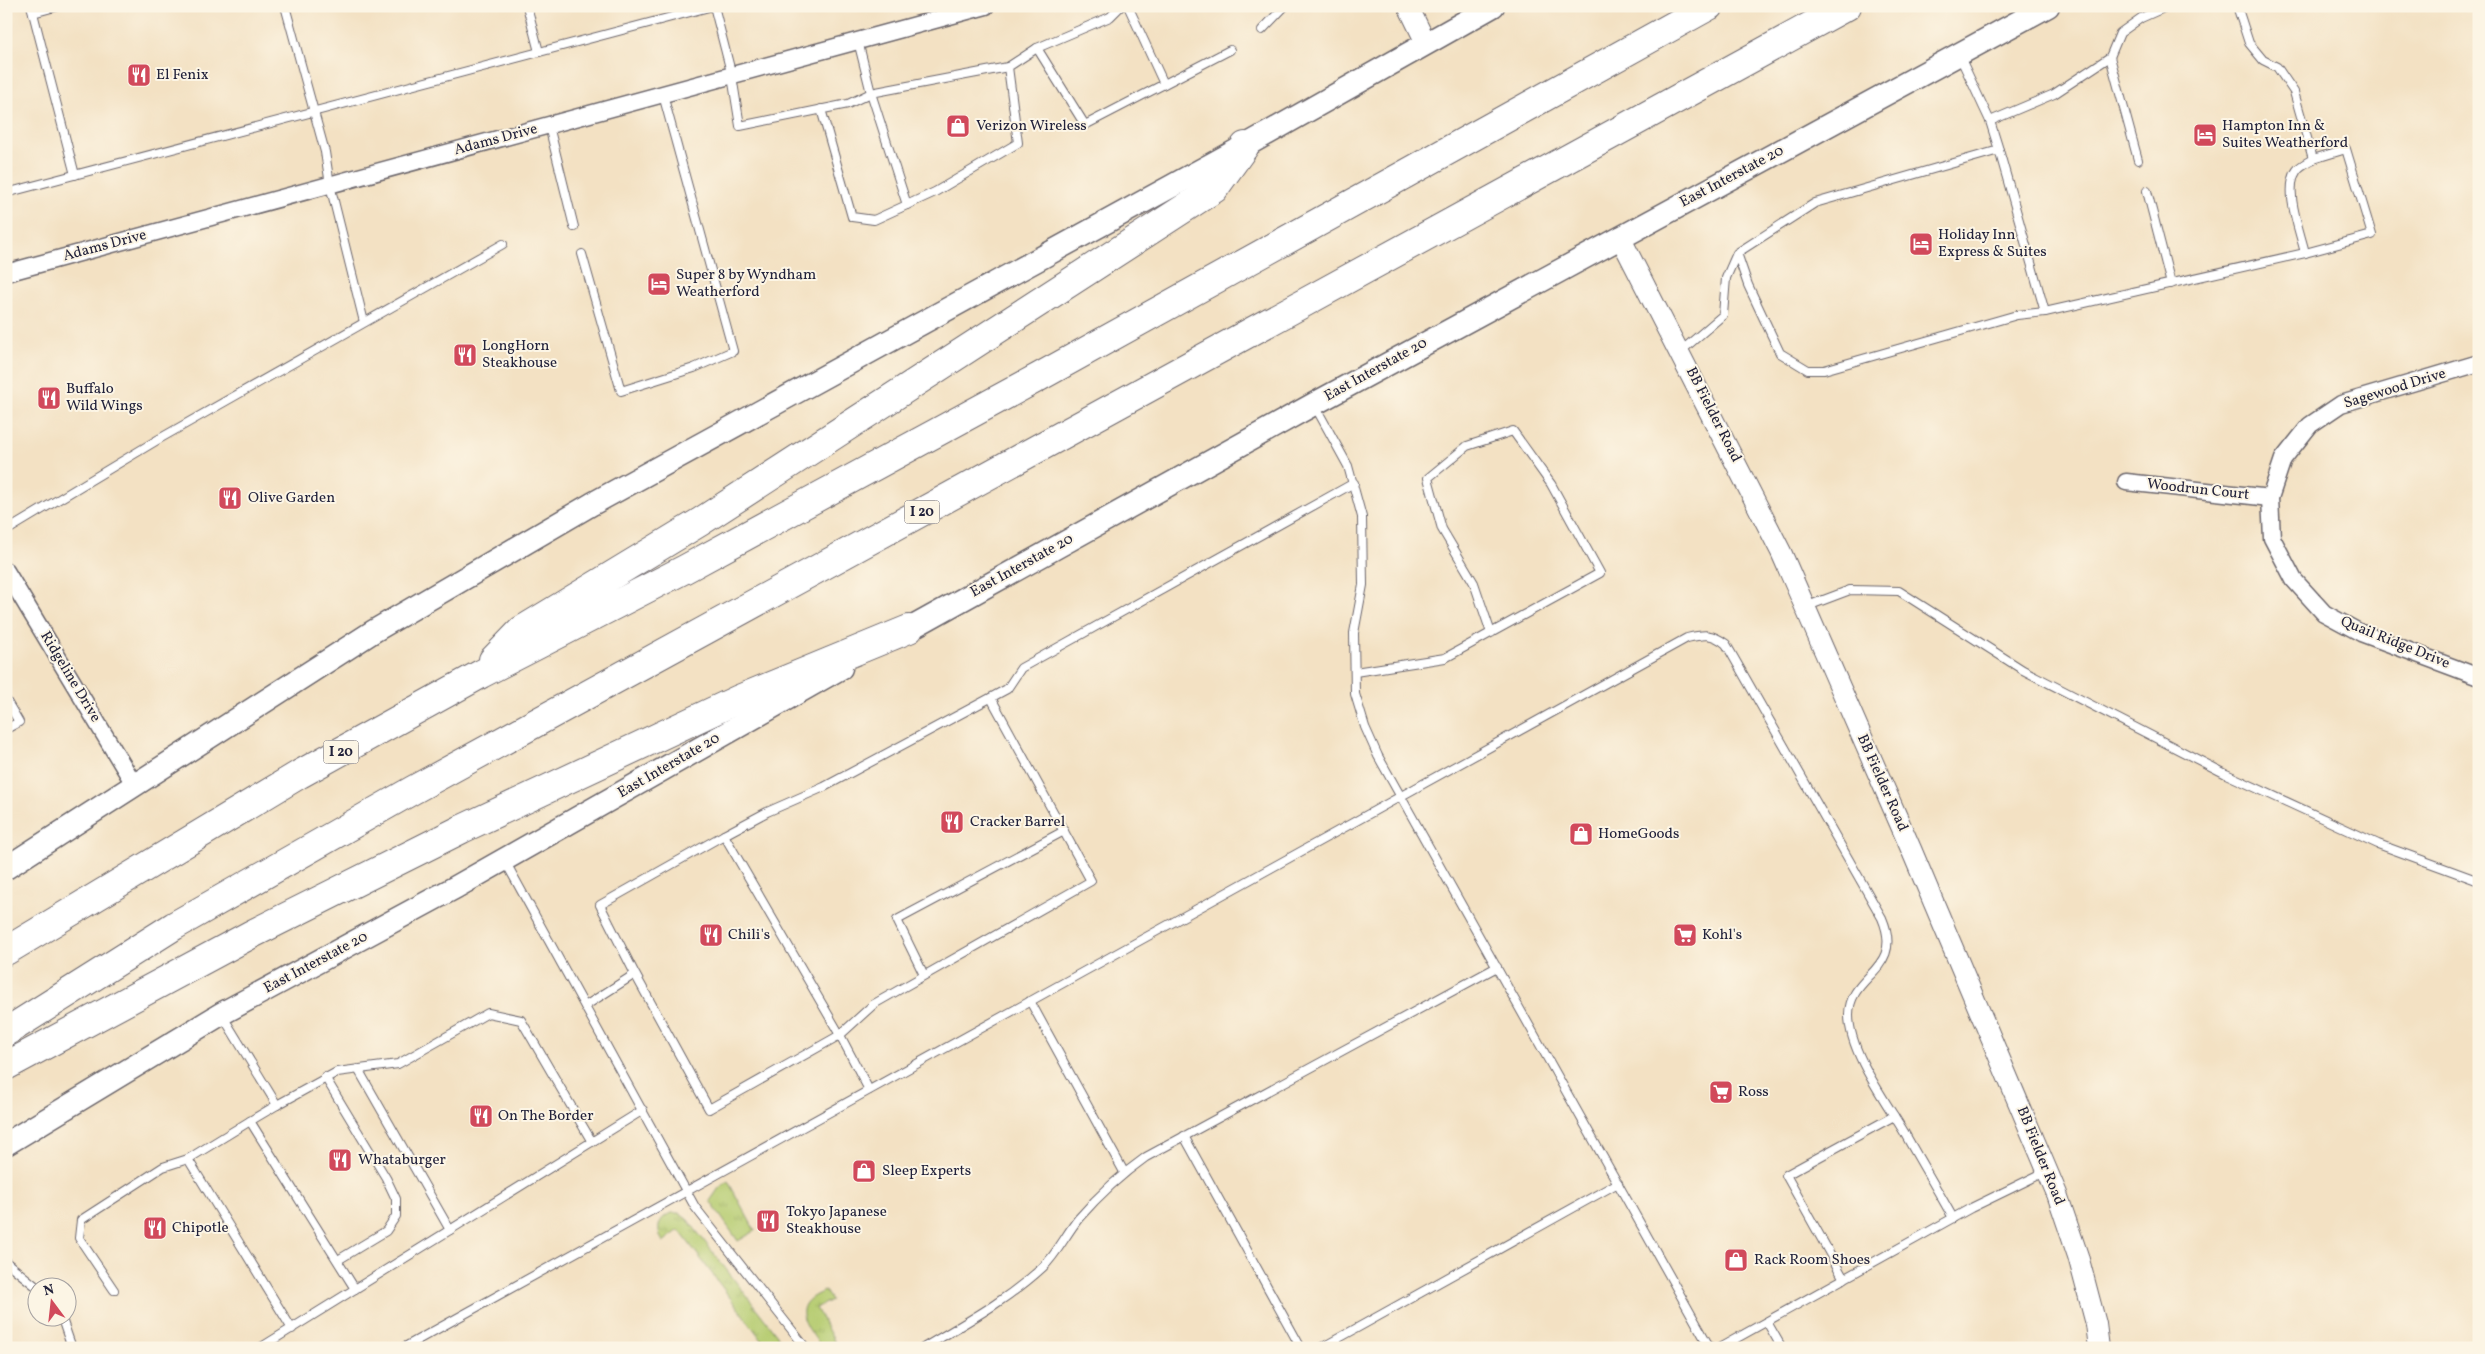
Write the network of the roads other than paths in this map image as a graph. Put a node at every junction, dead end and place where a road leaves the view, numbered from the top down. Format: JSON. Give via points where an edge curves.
{"nodes":[{"id":1,"x":59,"y":6,"type":"edge"},
{"id":2,"x":285,"y":6,"type":"edge"},
{"id":3,"x":527,"y":6,"type":"edge"},
{"id":4,"x":713,"y":6,"type":"edge"},
{"id":5,"x":986,"y":6,"type":"edge"},
{"id":6,"x":1121,"y":6,"type":"edge"},
{"id":7,"x":1128,"y":6,"type":"edge"},
{"id":8,"x":1285,"y":6,"type":"edge"},
{"id":9,"x":1408,"y":6,"type":"edge"},
{"id":10,"x":1492,"y":6,"type":"edge"},
{"id":11,"x":1709,"y":6,"type":"edge"},
{"id":12,"x":1846,"y":6,"type":"edge"},
{"id":13,"x":2048,"y":6,"type":"edge"},
{"id":14,"x":2168,"y":6,"type":"edge"},
{"id":15,"x":2237,"y":6,"type":"edge"},
{"id":16,"x":32,"y":10,"type":"edge"},
{"id":17,"x":1262,"y":30,"type":"dead end"},
{"id":18,"x":858,"y":41,"type":"junction"},
{"id":19,"x":1426,"y":42,"type":"junction"},
{"id":20,"x":1037,"y":48,"type":"junction"},
{"id":21,"x":1230,"y":50,"type":"dead end"},
{"id":22,"x":539,"y":52,"type":"junction"},
{"id":23,"x":1960,"y":56,"type":"junction"},
{"id":24,"x":2110,"y":57,"type":"junction"},
{"id":25,"x":1008,"y":67,"type":"junction"},
{"id":26,"x":732,"y":76,"type":"junction"},
{"id":27,"x":1164,"y":84,"type":"junction"},
{"id":28,"x":871,"y":93,"type":"junction"},
{"id":29,"x":663,"y":94,"type":"junction"},
{"id":30,"x":821,"y":109,"type":"junction"},
{"id":31,"x":314,"y":111,"type":"junction"},
{"id":32,"x":1990,"y":121,"type":"junction"},
{"id":33,"x":549,"y":126,"type":"junction"},
{"id":34,"x":1245,"y":146,"type":"junction"},
{"id":35,"x":1999,"y":150,"type":"junction"},
{"id":36,"x":2313,"y":158,"type":"junction"},
{"id":37,"x":2138,"y":160,"type":"dead end"},
{"id":38,"x":75,"y":175,"type":"junction"},
{"id":39,"x":330,"y":185,"type":"junction"},
{"id":40,"x":2147,"y":191,"type":"dead end"},
{"id":41,"x":6,"y":194,"type":"edge"},
{"id":42,"x":907,"y":205,"type":"junction"},
{"id":43,"x":574,"y":227,"type":"dead end"},
{"id":44,"x":1620,"y":237,"type":"junction"},
{"id":45,"x":503,"y":244,"type":"dead end"},
{"id":46,"x":1737,"y":253,"type":"junction"},
{"id":47,"x":2306,"y":253,"type":"junction"},
{"id":48,"x":582,"y":254,"type":"dead end"},
{"id":49,"x":6,"y":274,"type":"edge"},
{"id":50,"x":2171,"y":284,"type":"junction"},
{"id":51,"x":2045,"y":312,"type":"junction"},
{"id":52,"x":364,"y":322,"type":"junction"},
{"id":53,"x":1680,"y":352,"type":"junction"},
{"id":54,"x":2479,"y":363,"type":"edge"},
{"id":55,"x":1314,"y":404,"type":"junction"},
{"id":56,"x":2126,"y":482,"type":"dead end"},
{"id":57,"x":1354,"y":483,"type":"junction"},
{"id":58,"x":2270,"y":498,"type":"junction"},
{"id":59,"x":6,"y":531,"type":"edge"},
{"id":60,"x":6,"y":571,"type":"edge"},
{"id":61,"x":1805,"y":607,"type":"junction"},
{"id":62,"x":908,"y":629,"type":"junction"},
{"id":63,"x":1491,"y":633,"type":"junction"},
{"id":64,"x":1355,"y":672,"type":"junction"},
{"id":65,"x":480,"y":674,"type":"junction"},
{"id":66,"x":2479,"y":677,"type":"edge"},
{"id":67,"x":991,"y":698,"type":"junction"},
{"id":68,"x":6,"y":700,"type":"edge"},
{"id":69,"x":6,"y":729,"type":"edge"},
{"id":70,"x":134,"y":784,"type":"junction"},
{"id":71,"x":1401,"y":796,"type":"junction"},
{"id":72,"x":1064,"y":831,"type":"junction"},
{"id":73,"x":724,"y":835,"type":"junction"},
{"id":74,"x":504,"y":860,"type":"junction"},
{"id":75,"x":6,"y":868,"type":"edge"},
{"id":76,"x":2479,"y":881,"type":"edge"},
{"id":77,"x":6,"y":951,"type":"edge"},
{"id":78,"x":1497,"y":967,"type":"junction"},
{"id":79,"x":635,"y":974,"type":"junction"},
{"id":80,"x":924,"y":975,"type":"junction"},
{"id":81,"x":1030,"y":1001,"type":"junction"},
{"id":82,"x":585,"y":1006,"type":"junction"},
{"id":83,"x":221,"y":1014,"type":"junction"},
{"id":84,"x":6,"y":1032,"type":"edge"},
{"id":85,"x":840,"y":1035,"type":"junction"},
{"id":86,"x":6,"y":1066,"type":"edge"},
{"id":87,"x":358,"y":1069,"type":"junction"},
{"id":88,"x":325,"y":1078,"type":"junction"},
{"id":89,"x":869,"y":1090,"type":"junction"},
{"id":90,"x":277,"y":1105,"type":"junction"},
{"id":91,"x":643,"y":1110,"type":"junction"},
{"id":92,"x":1894,"y":1116,"type":"junction"},
{"id":93,"x":250,"y":1121,"type":"junction"},
{"id":94,"x":1184,"y":1136,"type":"junction"},
{"id":95,"x":592,"y":1142,"type":"junction"},
{"id":96,"x":6,"y":1144,"type":"edge"},
{"id":97,"x":188,"y":1159,"type":"junction"},
{"id":98,"x":2046,"y":1171,"type":"junction"},
{"id":99,"x":1124,"y":1172,"type":"junction"},
{"id":100,"x":1618,"y":1183,"type":"junction"},
{"id":101,"x":687,"y":1191,"type":"junction"},
{"id":102,"x":1953,"y":1218,"type":"junction"},
{"id":103,"x":450,"y":1230,"type":"junction"},
{"id":104,"x":338,"y":1260,"type":"junction"},
{"id":105,"x":6,"y":1262,"type":"edge"},
{"id":106,"x":1844,"y":1279,"type":"junction"},
{"id":107,"x":28,"y":1280,"type":"edge"},
{"id":108,"x":355,"y":1289,"type":"junction"},
{"id":109,"x":114,"y":1290,"type":"dead end"},
{"id":110,"x":1767,"y":1322,"type":"junction"},
{"id":111,"x":64,"y":1326,"type":"edge"},
{"id":112,"x":292,"y":1329,"type":"junction"},
{"id":113,"x":263,"y":1347,"type":"edge"},
{"id":114,"x":72,"y":1348,"type":"edge"},
{"id":115,"x":403,"y":1348,"type":"edge"},
{"id":116,"x":806,"y":1348,"type":"edge"},
{"id":117,"x":923,"y":1348,"type":"edge"},
{"id":118,"x":1300,"y":1348,"type":"edge"},
{"id":119,"x":1321,"y":1348,"type":"edge"},
{"id":120,"x":1710,"y":1348,"type":"edge"},
{"id":121,"x":1719,"y":1348,"type":"edge"},
{"id":122,"x":1782,"y":1348,"type":"edge"},
{"id":123,"x":2100,"y":1348,"type":"edge"}],
"edges":[{"from":1,"to":16,"type":"lane"},
{"from":2,"to":31,"type":"lane"},
{"from":3,"to":22,"type":"lane"},
{"from":4,"to":22,"type":"lane"},
{"from":4,"to":26,"type":"lane"},
{"from":5,"to":18,"type":"street","name":"Adams Drive"},
{"from":6,"to":20,"type":"lane","via":[[1110,18]]},
{"from":7,"to":27,"type":"lane"},
{"from":8,"to":17,"type":"lane"},
{"from":9,"to":19,"type":"street"},
{"from":10,"to":19,"type":"main road"},
{"from":11,"to":65,"type":"highway","number":"I 20","via":[[685,570]]},
{"from":12,"to":84,"type":"highway","number":"I 20","via":[[413,790],[174,926]]},
{"from":13,"to":23,"type":"main road","name":"East Interstate 20"},
{"from":14,"to":24,"type":"lane","via":[[2141,18],[2120,33]]},
{"from":15,"to":36,"type":"lane","via":[[2249,44],[2263,60],[2277,67],[2294,92]]},
{"from":16,"to":38,"type":"lane"},
{"from":18,"to":26,"type":"street","name":"Adams Drive"},
{"from":18,"to":28,"type":"lane"},
{"from":19,"to":34,"type":"main road"},
{"from":20,"to":25,"type":"lane"},
{"from":20,"to":27,"type":"lane","via":[[1084,125]]},
{"from":21,"to":27,"type":"lane"},
{"from":22,"to":31,"type":"lane"},
{"from":23,"to":32,"type":"lane"},
{"from":23,"to":44,"type":"main road","name":"East Interstate 20"},
{"from":24,"to":32,"type":"lane","via":[[2054,94]]},
{"from":24,"to":37,"type":"lane"},
{"from":25,"to":28,"type":"lane"},
{"from":25,"to":42,"type":"lane","via":[[1018,143]]},
{"from":26,"to":29,"type":"street","name":"Adams Drive"},
{"from":26,"to":30,"type":"lane","via":[[740,126]]},
{"from":28,"to":30,"type":"lane","via":[[848,104]]},
{"from":28,"to":42,"type":"lane"},
{"from":29,"to":33,"type":"street","name":"Adams Drive"},
{"from":29,"to":48,"type":"lane","via":[[733,351],[694,368],[621,392]]},
{"from":30,"to":42,"type":"lane","via":[[852,217],[874,220]]},
{"from":31,"to":38,"type":"lane"},
{"from":31,"to":39,"type":"lane"},
{"from":32,"to":35,"type":"lane"},
{"from":33,"to":39,"type":"street","name":"Adams Drive"},
{"from":33,"to":43,"type":"lane"},
{"from":34,"to":65,"type":"highway","via":[[1214,188],[700,522],[522,630]]},
{"from":34,"to":70,"type":"main road","via":[[592,504],[374,631]]},
{"from":35,"to":46,"type":"lane","via":[[1815,203]]},
{"from":35,"to":51,"type":"lane"},
{"from":36,"to":47,"type":"lane","via":[[2298,169],[2290,183]]},
{"from":36,"to":47,"type":"lane","via":[[2346,149],[2372,235]]},
{"from":38,"to":41,"type":"lane"},
{"from":39,"to":49,"type":"street","name":"Adams Drive"},
{"from":39,"to":52,"type":"lane"},
{"from":40,"to":50,"type":"lane"},
{"from":44,"to":53,"type":"street","name":"BB Fielder Road"},
{"from":44,"to":55,"type":"main road","name":"East Interstate 20"},
{"from":45,"to":52,"type":"lane"},
{"from":46,"to":51,"type":"lane","via":[[1748,285],[1780,353],[1808,370],[1824,370],[2017,315]]},
{"from":46,"to":53,"type":"lane","via":[[1726,278],[1723,315]]},
{"from":47,"to":50,"type":"lane"},
{"from":50,"to":51,"type":"lane"},
{"from":52,"to":59,"type":"lane"},
{"from":53,"to":61,"type":"street","name":"BB Fielder Road","via":[[1749,486]]},
{"from":54,"to":58,"type":"street","name":"Sagewood Drive","via":[[2341,404],[2310,425],[2283,459]]},
{"from":55,"to":57,"type":"lane","via":[[1338,444]]},
{"from":55,"to":62,"type":"main road","name":"East Interstate 20"},
{"from":56,"to":58,"type":"street","name":"Woodrun Court"},
{"from":57,"to":64,"type":"lane","via":[[1362,517],[1364,550],[1363,584],[1354,633]]},
{"from":57,"to":67,"type":"lane","via":[[1021,668],[1007,689]]},
{"from":58,"to":66,"type":"street","name":"Quail Ridge Drive","via":[[2272,538],[2294,580],[2324,613],[2361,633]]},
{"from":60,"to":70,"type":"street","name":"Ridgeline Drive"},
{"from":61,"to":76,"type":"lane","via":[[1850,590],[1899,591],[2023,670],[2226,774],[2378,844]]},
{"from":61,"to":98,"type":"street","name":"BB Fielder Road"},
{"from":62,"to":74,"type":"main road","name":"East Interstate 20"},
{"from":62,"to":86,"type":"highway","via":[[739,699],[462,829],[250,935]]},
{"from":63,"to":63,"type":"lane","via":[[1600,572],[1551,484],[1513,431],[1467,446],[1428,478],[1442,529],[1474,583]]},
{"from":63,"to":64,"type":"lane","via":[[1445,658]]},
{"from":64,"to":71,"type":"lane","via":[[1355,694],[1365,727]]},
{"from":65,"to":77,"type":"highway","number":"I 20","via":[[300,774]]},
{"from":67,"to":72,"type":"lane"},
{"from":67,"to":73,"type":"lane","via":[[824,787]]},
{"from":68,"to":69,"type":"lane","via":[[20,722]]},
{"from":70,"to":75,"type":"main road"},
{"from":71,"to":78,"type":"lane"},
{"from":71,"to":81,"type":"lane"},
{"from":71,"to":92,"type":"lane","via":[[1687,638],[1705,634],[1716,636],[1726,644],[1882,918],[1888,934],[1889,947],[1884,958],[1855,994],[1849,1013],[1850,1028],[1859,1053]]},
{"from":72,"to":80,"type":"lane","via":[[1092,882]]},
{"from":72,"to":80,"type":"lane","via":[[897,920]]},
{"from":73,"to":79,"type":"lane","via":[[600,905]]},
{"from":73,"to":85,"type":"lane"},
{"from":74,"to":82,"type":"lane"},
{"from":74,"to":83,"type":"main road","name":"East Interstate 20"},
{"from":78,"to":94,"type":"lane"},
{"from":78,"to":100,"type":"lane"},
{"from":79,"to":82,"type":"lane"},
{"from":79,"to":85,"type":"lane","via":[[709,1109]]},
{"from":80,"to":85,"type":"lane","via":[[874,1004]]},
{"from":81,"to":89,"type":"lane"},
{"from":81,"to":99,"type":"lane"},
{"from":82,"to":91,"type":"lane"},
{"from":83,"to":90,"type":"lane"},
{"from":83,"to":96,"type":"main road","name":"East Interstate 20"},
{"from":85,"to":89,"type":"lane"},
{"from":87,"to":88,"type":"lane","via":[[337,1072]]},
{"from":87,"to":95,"type":"lane","via":[[398,1064],[488,1013],[521,1020]]},
{"from":87,"to":103,"type":"lane"},
{"from":88,"to":90,"type":"lane"},
{"from":88,"to":104,"type":"lane","via":[[396,1200],[396,1216],[386,1231]]},
{"from":89,"to":101,"type":"lane"},
{"from":90,"to":93,"type":"lane"},
{"from":91,"to":95,"type":"lane"},
{"from":91,"to":101,"type":"lane"},
{"from":92,"to":102,"type":"lane"},
{"from":92,"to":106,"type":"lane","via":[[1786,1175]]},
{"from":93,"to":97,"type":"lane"},
{"from":93,"to":104,"type":"lane"},
{"from":94,"to":99,"type":"lane"},
{"from":94,"to":118,"type":"lane"},
{"from":95,"to":103,"type":"lane"},
{"from":97,"to":109,"type":"lane","via":[[163,1167],[81,1220],[79,1238]]},
{"from":97,"to":112,"type":"lane"},
{"from":98,"to":102,"type":"lane"},
{"from":98,"to":123,"type":"street","name":"BB Fielder Road","via":[[2078,1256]]},
{"from":99,"to":117,"type":"lane","via":[[1079,1218],[1044,1266],[991,1308]]},
{"from":100,"to":119,"type":"lane"},
{"from":100,"to":120,"type":"lane"},
{"from":101,"to":115,"type":"lane"},
{"from":101,"to":116,"type":"lane","via":[[695,1207]]},
{"from":102,"to":106,"type":"lane"},
{"from":103,"to":108,"type":"lane"},
{"from":104,"to":108,"type":"lane"},
{"from":105,"to":107,"type":"lane"},
{"from":106,"to":110,"type":"lane"},
{"from":108,"to":112,"type":"lane"},
{"from":110,"to":121,"type":"lane"},
{"from":110,"to":122,"type":"lane"},
{"from":111,"to":114,"type":"lane"},
{"from":112,"to":113,"type":"lane"}]}
